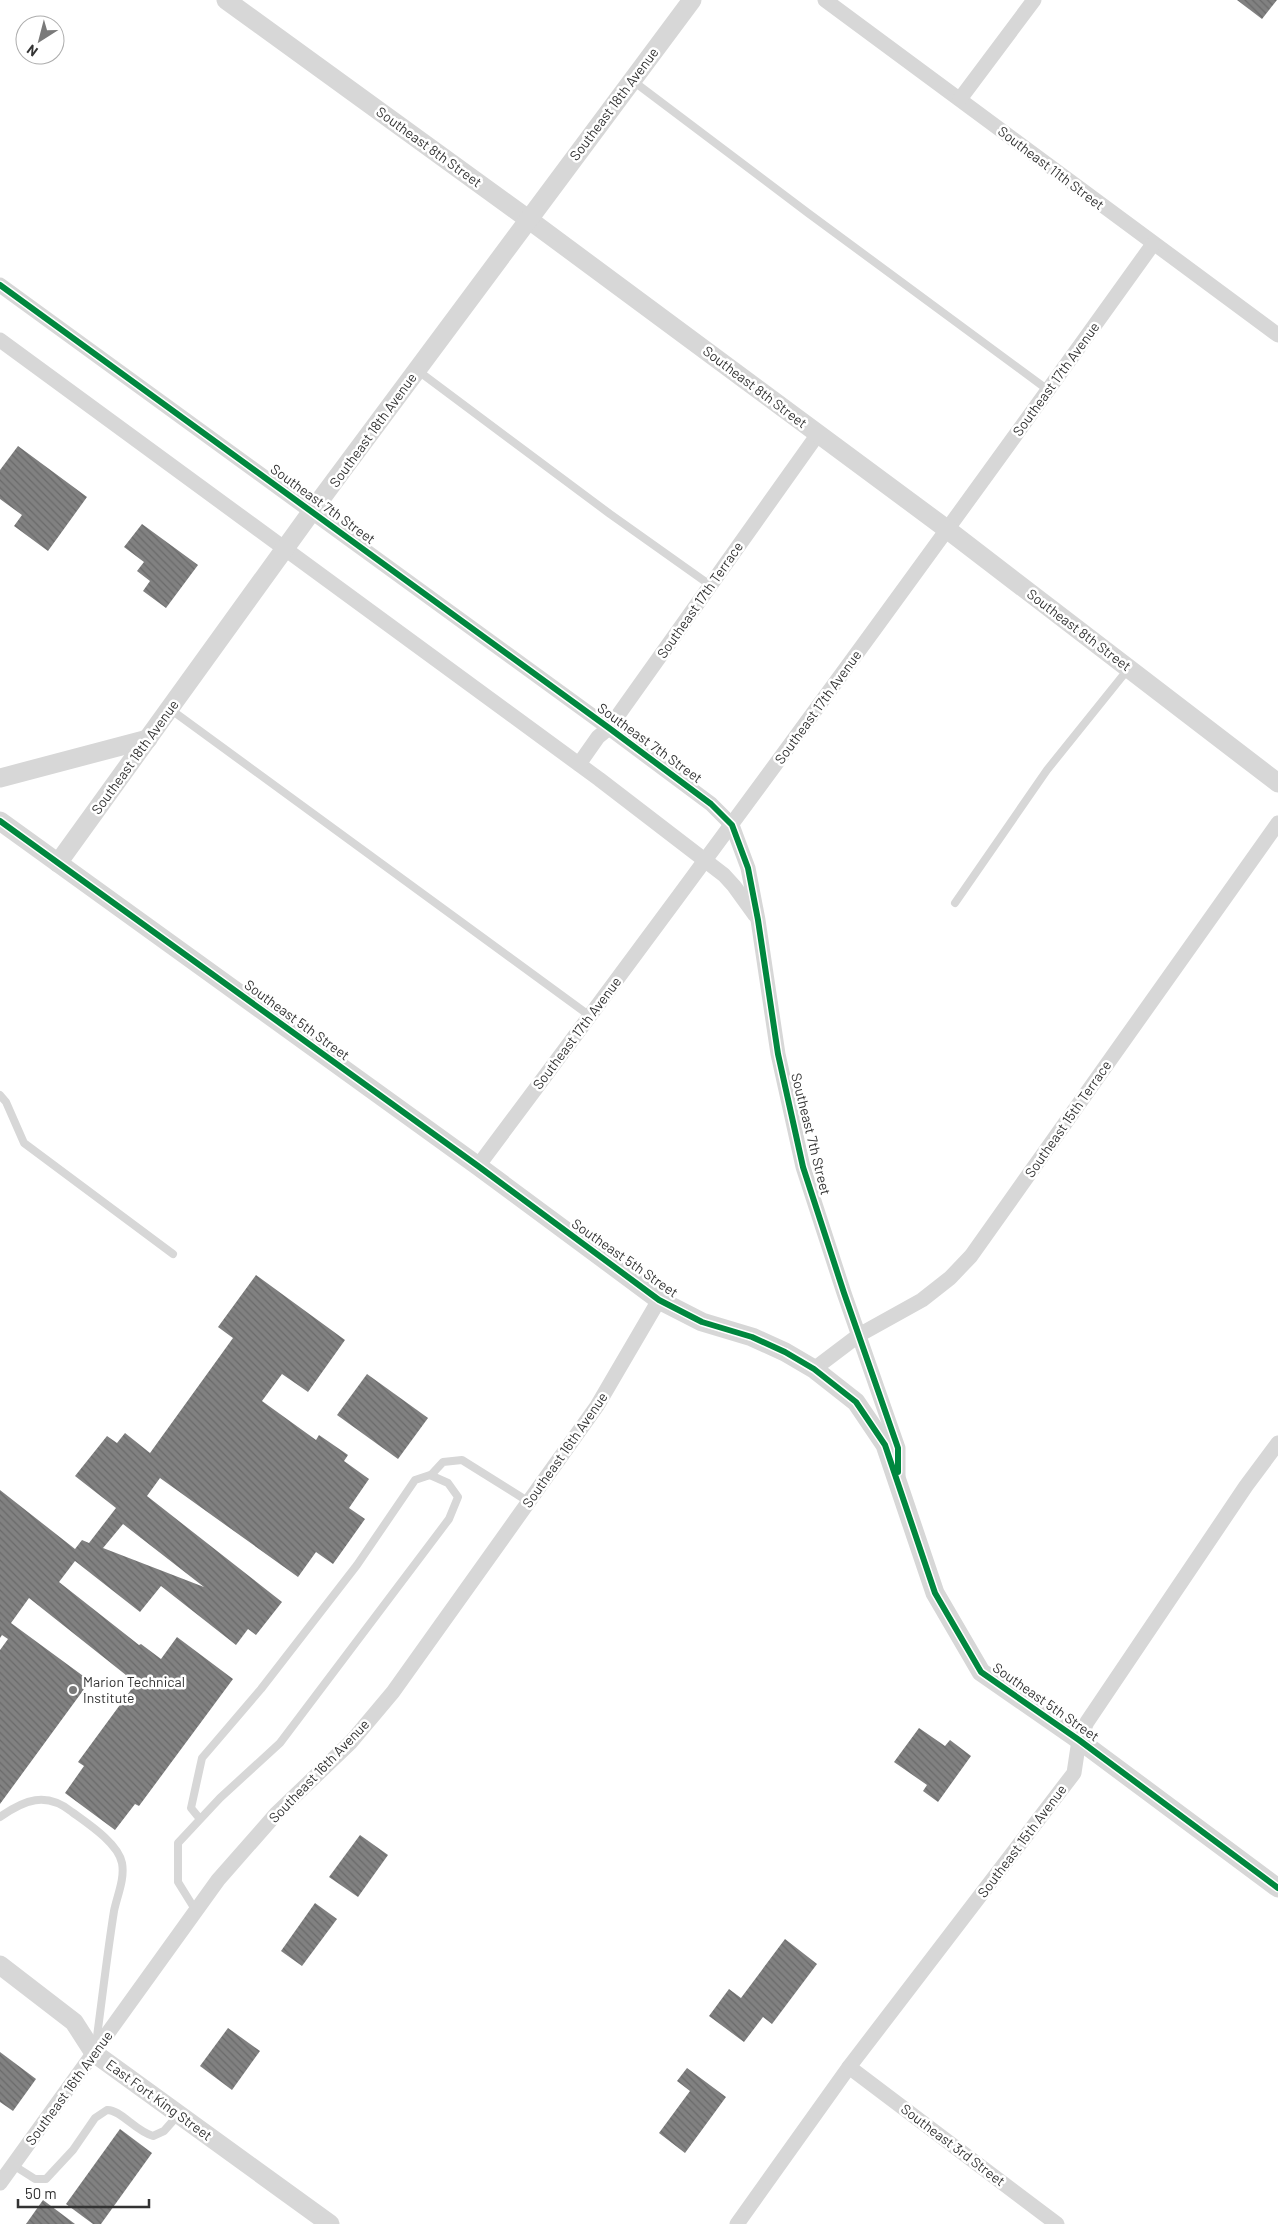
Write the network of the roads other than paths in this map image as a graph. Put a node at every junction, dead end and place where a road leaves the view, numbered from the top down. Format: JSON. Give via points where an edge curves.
{"nodes":[{"id":1,"x":226,"y":0,"type":"edge"},
{"id":2,"x":692,"y":0,"type":"edge"},
{"id":3,"x":825,"y":0,"type":"edge"},
{"id":4,"x":1034,"y":0,"type":"edge"},
{"id":5,"x":632,"y":80,"type":"junction"},
{"id":6,"x":960,"y":100,"type":"junction"},
{"id":7,"x":528,"y":219,"type":"junction"},
{"id":8,"x":1153,"y":244,"type":"junction"},
{"id":9,"x":0,"y":285,"type":"edge"},
{"id":10,"x":1278,"y":335,"type":"edge"},
{"id":11,"x":0,"y":340,"type":"edge"},
{"id":12,"x":417,"y":370,"type":"junction"},
{"id":13,"x":1048,"y":390,"type":"junction"},
{"id":14,"x":818,"y":434,"type":"junction"},
{"id":15,"x":312,"y":512,"type":"junction"},
{"id":16,"x":948,"y":530,"type":"junction"},
{"id":17,"x":286,"y":548,"type":"junction"},
{"id":18,"x":710,"y":584,"type":"junction"},
{"id":19,"x":1129,"y":668,"type":"junction"},
{"id":20,"x":170,"y":709,"type":"junction"},
{"id":21,"x":609,"y":728,"type":"junction"},
{"id":22,"x":148,"y":740,"type":"junction"},
{"id":23,"x":579,"y":764,"type":"junction"},
{"id":24,"x":0,"y":778,"type":"edge"},
{"id":25,"x":1278,"y":783,"type":"edge"},
{"id":26,"x":0,"y":821,"type":"edge"},
{"id":27,"x":1278,"y":823,"type":"edge"},
{"id":28,"x":732,"y":825,"type":"junction"},
{"id":29,"x":706,"y":860,"type":"junction"},
{"id":30,"x":58,"y":863,"type":"junction"},
{"id":31,"x":955,"y":903,"type":"dead end"},
{"id":32,"x":758,"y":920,"type":"junction"},
{"id":33,"x":590,"y":1016,"type":"junction"},
{"id":34,"x":0,"y":1095,"type":"edge"},
{"id":35,"x":478,"y":1166,"type":"junction"},
{"id":36,"x":173,"y":1254,"type":"dead end"},
{"id":37,"x":659,"y":1300,"type":"junction"},
{"id":38,"x":859,"y":1336,"type":"junction"},
{"id":39,"x":814,"y":1368,"type":"junction"},
{"id":40,"x":1278,"y":1442,"type":"edge"},
{"id":41,"x":431,"y":1475,"type":"junction"},
{"id":42,"x":898,"y":1482,"type":"junction"},
{"id":43,"x":529,"y":1502,"type":"junction"},
{"id":44,"x":1080,"y":1740,"type":"junction"},
{"id":45,"x":0,"y":1818,"type":"edge"},
{"id":46,"x":200,"y":1820,"type":"junction"},
{"id":47,"x":1278,"y":1888,"type":"edge"},
{"id":48,"x":196,"y":1911,"type":"junction"},
{"id":49,"x":0,"y":1965,"type":"edge"},
{"id":50,"x":94,"y":2053,"type":"junction"},
{"id":51,"x":849,"y":2067,"type":"junction"},
{"id":52,"x":179,"y":2114,"type":"junction"},
{"id":53,"x":13,"y":2165,"type":"junction"},
{"id":54,"x":0,"y":2183,"type":"edge"},
{"id":55,"x":330,"y":2224,"type":"edge"},
{"id":56,"x":737,"y":2224,"type":"edge"},
{"id":57,"x":1057,"y":2224,"type":"edge"}],
"edges":[{"from":1,"to":7,"type":"street","name":"Southeast 8th Street"},
{"from":2,"to":5,"type":"street","name":"Southeast 18th Avenue"},
{"from":3,"to":6,"type":"street","name":"Southeast 11th Street"},
{"from":4,"to":6,"type":"street"},
{"from":5,"to":7,"type":"street","name":"Southeast 18th Avenue"},
{"from":5,"to":13,"type":"lane"},
{"from":6,"to":8,"type":"street","name":"Southeast 11th Street"},
{"from":7,"to":12,"type":"street","name":"Southeast 18th Avenue"},
{"from":7,"to":14,"type":"street","name":"Southeast 8th Street"},
{"from":8,"to":10,"type":"street","name":"Southeast 11th Street"},
{"from":8,"to":13,"type":"street","name":"Southeast 17th Avenue"},
{"from":9,"to":15,"type":"street","name":"Southeast 7th Street"},
{"from":11,"to":17,"type":"street","name":"Southeast 7th Street"},
{"from":12,"to":15,"type":"street","name":"Southeast 18th Avenue"},
{"from":12,"to":18,"type":"lane"},
{"from":13,"to":16,"type":"street","name":"Southeast 17th Avenue"},
{"from":14,"to":16,"type":"street","name":"Southeast 8th Street"},
{"from":14,"to":18,"type":"street","name":"Southeast 17th Terrace"},
{"from":15,"to":17,"type":"street","name":"Southeast 18th Avenue"},
{"from":15,"to":21,"type":"street","name":"Southeast 7th Street"},
{"from":16,"to":19,"type":"street","name":"Southeast 8th Street"},
{"from":16,"to":28,"type":"street","name":"Southeast 17th Avenue"},
{"from":17,"to":20,"type":"street","name":"Southeast 18th Avenue"},
{"from":17,"to":23,"type":"street","name":"Southeast 7th Street"},
{"from":18,"to":21,"type":"street","name":"Southeast 17th Terrace"},
{"from":19,"to":25,"type":"street","name":"Southeast 8th Street"},
{"from":19,"to":31,"type":"lane","via":[[1047,770]]},
{"from":20,"to":22,"type":"street","name":"Southeast 18th Avenue"},
{"from":20,"to":33,"type":"lane"},
{"from":21,"to":23,"type":"street","name":"Southeast 17th Terrace","via":[[598,737]]},
{"from":21,"to":28,"type":"street","name":"Southeast 7th Street","via":[[711,804]]},
{"from":22,"to":24,"type":"street"},
{"from":22,"to":30,"type":"street","name":"Southeast 18th Avenue"},
{"from":23,"to":29,"type":"street","name":"Southeast 7th Street"},
{"from":26,"to":30,"type":"street","name":"Southeast 5th Street"},
{"from":27,"to":38,"type":"street","name":"Southeast 15th Terrace","via":[[971,1256],[922,1300]]},
{"from":28,"to":29,"type":"street","name":"Southeast 17th Avenue"},
{"from":28,"to":32,"type":"street","name":"Southeast 7th Street","via":[[748,868]]},
{"from":29,"to":32,"type":"street","name":"Southeast 7th Street","via":[[734,886]]},
{"from":29,"to":33,"type":"street","name":"Southeast 17th Avenue"},
{"from":30,"to":35,"type":"street","name":"Southeast 5th Street"},
{"from":32,"to":38,"type":"street","name":"Southeast 7th Street","via":[[778,1054],[803,1167]]},
{"from":33,"to":35,"type":"street","name":"Southeast 17th Avenue"},
{"from":34,"to":36,"type":"lane","via":[[24,1143]]},
{"from":35,"to":37,"type":"street","name":"Southeast 5th Street"},
{"from":37,"to":39,"type":"street","name":"Southeast 5th Street","via":[[702,1322],[752,1337]]},
{"from":37,"to":43,"type":"street","name":"Southeast 16th Avenue","via":[[597,1406]]},
{"from":38,"to":39,"type":"street","name":"Southeast 15th Terrace"},
{"from":38,"to":42,"type":"street","name":"Southeast 7th Street","via":[[898,1448]]},
{"from":39,"to":42,"type":"street","name":"Southeast 5th Street","via":[[856,1402],[885,1445]]},
{"from":40,"to":44,"type":"street","name":"Southeast 15th Avenue","via":[[1122,1667],[1087,1722]]},
{"from":41,"to":43,"type":"lane","via":[[443,1462],[462,1460]]},
{"from":41,"to":46,"type":"lane","via":[[415,1480],[357,1565],[261,1689],[202,1758],[191,1808]]},
{"from":41,"to":46,"type":"lane","via":[[448,1484],[458,1497],[449,1519],[280,1743]]},
{"from":42,"to":44,"type":"street","name":"Southeast 5th Street","via":[[935,1593],[982,1672]]},
{"from":43,"to":48,"type":"street","name":"Southeast 16th Avenue","via":[[393,1692],[351,1742],[276,1814],[218,1880]]},
{"from":44,"to":47,"type":"street","name":"Southeast 5th Street"},
{"from":44,"to":51,"type":"street","name":"Southeast 15th Avenue","via":[[1074,1773]]},
{"from":45,"to":50,"type":"lane","via":[[21,1803],[45,1800],[62,1804],[110,1842],[122,1861]]},
{"from":46,"to":48,"type":"lane","via":[[178,1843],[178,1882]]},
{"from":48,"to":50,"type":"street","name":"Southeast 16th Avenue"},
{"from":49,"to":50,"type":"street","name":"East Fort King Street","via":[[74,2022]]},
{"from":50,"to":52,"type":"street","name":"East Fort King Street"},
{"from":50,"to":53,"type":"street","name":"Southeast 16th Avenue"},
{"from":51,"to":56,"type":"street","name":"Southeast 15th Avenue"},
{"from":51,"to":57,"type":"street","name":"Southeast 3rd Street"},
{"from":52,"to":53,"type":"lane","via":[[164,2131],[153,2136],[136,2129],[116,2112],[107,2110],[95,2118],[73,2150],[46,2179],[35,2179]]},
{"from":52,"to":55,"type":"street","name":"East Fort King Street"},
{"from":53,"to":54,"type":"street","name":"Southeast 16th Avenue"}]}
